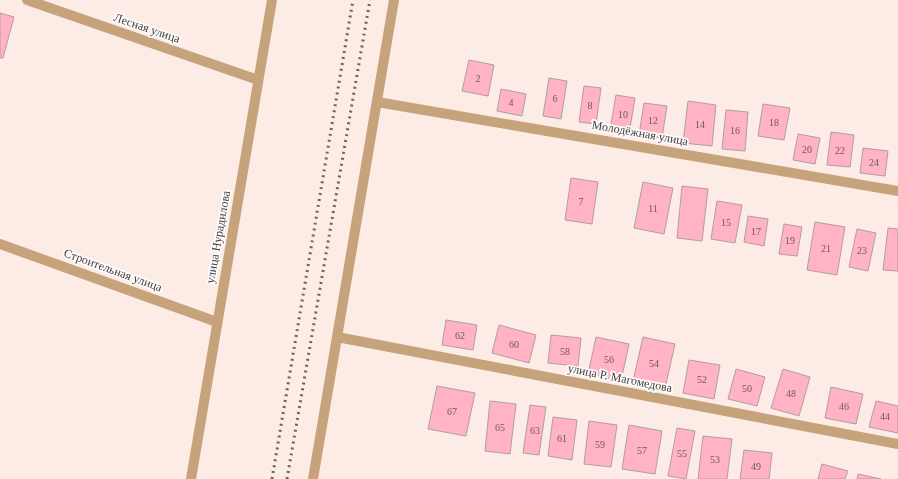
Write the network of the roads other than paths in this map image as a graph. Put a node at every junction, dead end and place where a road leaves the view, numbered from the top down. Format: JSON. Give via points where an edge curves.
{"nodes":[{"id":1,"x":27,"y":0,"type":"edge"},
{"id":2,"x":272,"y":0,"type":"edge"},
{"id":3,"x":394,"y":0,"type":"edge"},
{"id":4,"x":258,"y":80,"type":"junction"},
{"id":5,"x":377,"y":102,"type":"junction"},
{"id":6,"x":898,"y":191,"type":"edge"},
{"id":7,"x":0,"y":244,"type":"edge"},
{"id":8,"x":217,"y":322,"type":"junction"},
{"id":9,"x":336,"y":337,"type":"junction"},
{"id":10,"x":898,"y":444,"type":"edge"},
{"id":11,"x":191,"y":479,"type":"edge"},
{"id":12,"x":313,"y":479,"type":"edge"}],
"edges":[{"from":1,"to":4,"type":"street","name":"Лесная улица"},
{"from":2,"to":4,"type":"street","name":"улица Нурадилова"},
{"from":3,"to":5,"type":"street"},
{"from":4,"to":8,"type":"street","name":"улица Нурадилова"},
{"from":5,"to":6,"type":"street","name":"Молодёжная улица"},
{"from":5,"to":9,"type":"street"},
{"from":7,"to":8,"type":"street","name":"Строительная улица"},
{"from":8,"to":11,"type":"street","name":"улица Нурадилова"},
{"from":9,"to":10,"type":"street","name":"улица Р. Магомедова"},
{"from":9,"to":12,"type":"street"}]}
